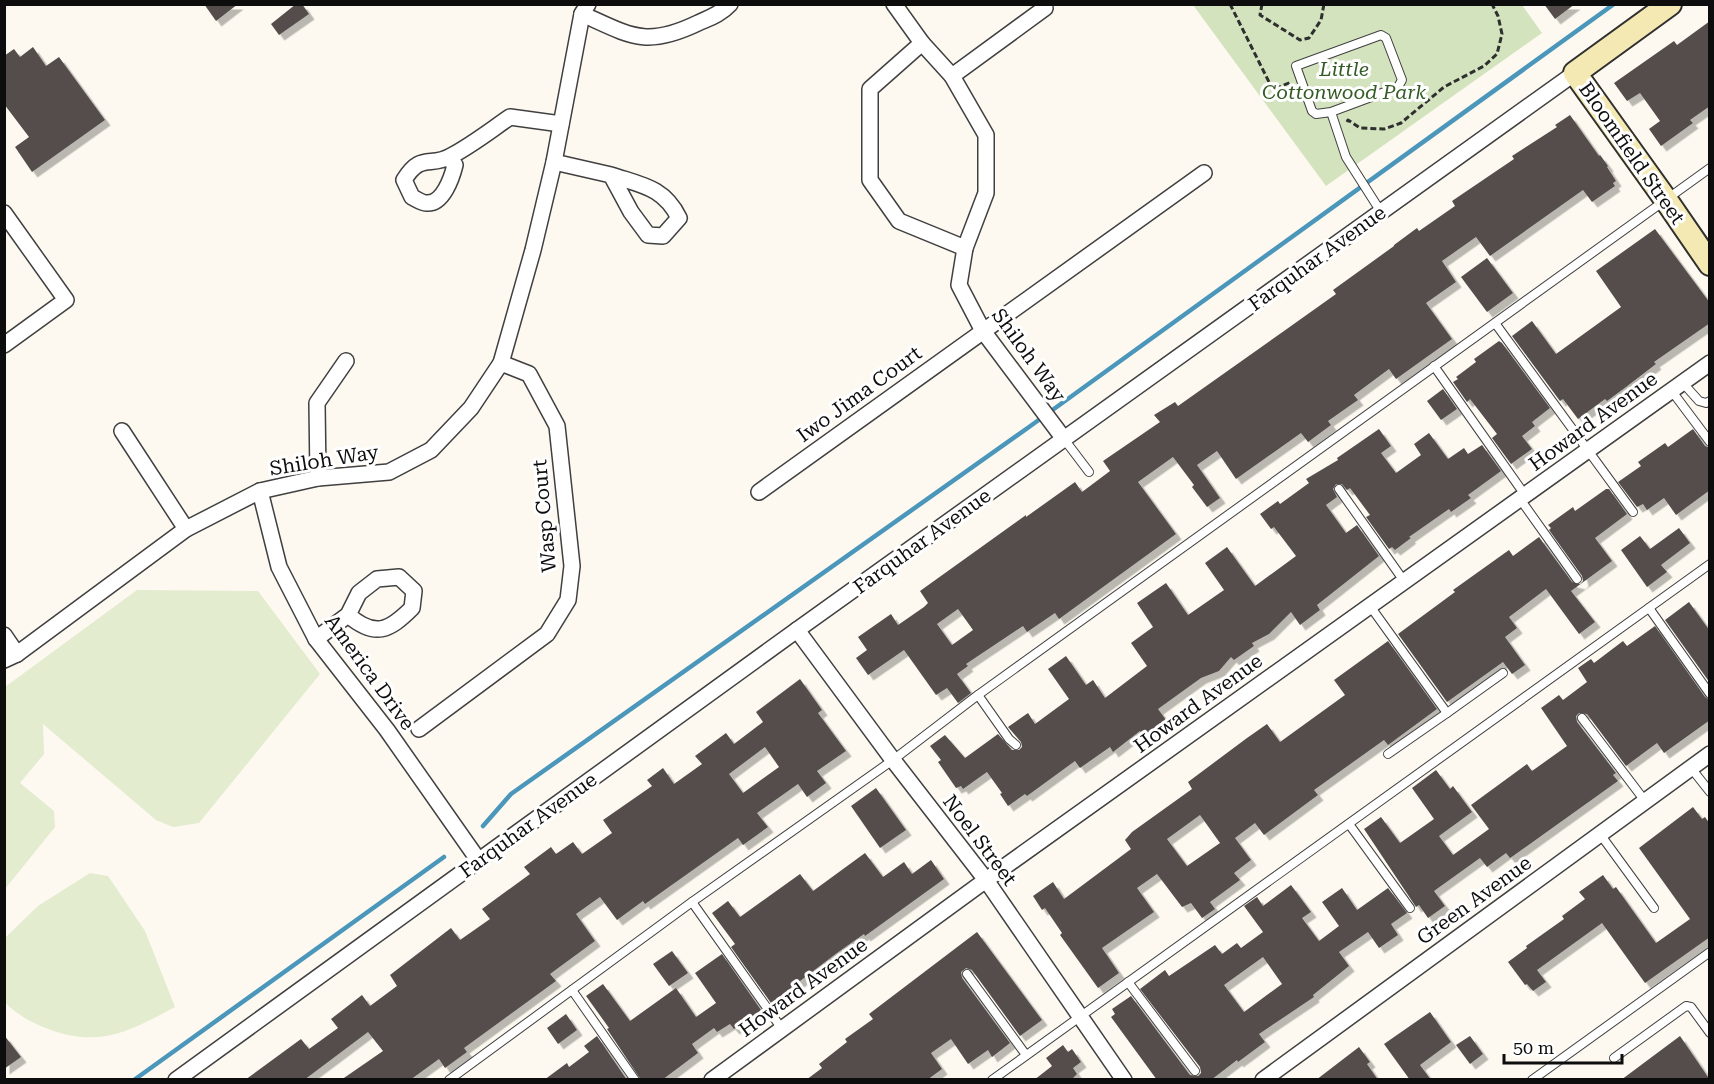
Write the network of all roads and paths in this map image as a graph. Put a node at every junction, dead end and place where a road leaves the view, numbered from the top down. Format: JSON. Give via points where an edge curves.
{"nodes":[{"id":1,"x":730,"y":4,"type":"edge"},
{"id":2,"x":894,"y":4,"type":"edge"},
{"id":3,"x":1230,"y":4,"type":"edge"},
{"id":4,"x":1262,"y":4,"type":"edge"},
{"id":5,"x":1324,"y":4,"type":"edge"},
{"id":6,"x":1492,"y":4,"type":"edge"},
{"id":7,"x":1670,"y":4,"type":"edge"},
{"id":8,"x":1045,"y":8,"type":"dead end"},
{"id":9,"x":585,"y":9,"type":"edge"},
{"id":10,"x":922,"y":43,"type":"junction"},
{"id":11,"x":1575,"y":73,"type":"junction"},
{"id":12,"x":952,"y":76,"type":"junction"},
{"id":13,"x":1300,"y":78,"type":"junction"},
{"id":14,"x":1331,"y":112,"type":"junction"},
{"id":15,"x":561,"y":124,"type":"junction"},
{"id":16,"x":1344,"y":125,"type":"dead end"},
{"id":17,"x":449,"y":158,"type":"dead end"},
{"id":18,"x":554,"y":162,"type":"junction"},
{"id":19,"x":1710,"y":168,"type":"edge"},
{"id":20,"x":1204,"y":173,"type":"dead end"},
{"id":21,"x":611,"y":175,"type":"junction"},
{"id":22,"x":1666,"y":200,"type":"junction"},
{"id":23,"x":1381,"y":212,"type":"junction"},
{"id":24,"x":4,"y":213,"type":"edge"},
{"id":25,"x":965,"y":248,"type":"junction"},
{"id":26,"x":1710,"y":264,"type":"edge"},
{"id":27,"x":1495,"y":323,"type":"junction"},
{"id":28,"x":983,"y":331,"type":"junction"},
{"id":29,"x":4,"y":345,"type":"edge"},
{"id":30,"x":346,"y":361,"type":"dead end"},
{"id":31,"x":501,"y":363,"type":"junction"},
{"id":32,"x":1710,"y":363,"type":"edge"},
{"id":33,"x":1434,"y":366,"type":"junction"},
{"id":34,"x":1677,"y":386,"type":"junction"},
{"id":35,"x":1710,"y":401,"type":"edge"},
{"id":36,"x":122,"y":431,"type":"dead end"},
{"id":37,"x":1064,"y":439,"type":"junction"},
{"id":38,"x":1710,"y":442,"type":"edge"},
{"id":39,"x":1588,"y":450,"type":"junction"},
{"id":40,"x":1089,"y":472,"type":"dead end"},
{"id":41,"x":318,"y":478,"type":"junction"},
{"id":42,"x":1339,"y":489,"type":"dead end"},
{"id":43,"x":260,"y":491,"type":"junction"},
{"id":44,"x":759,"y":492,"type":"dead end"},
{"id":45,"x":1523,"y":497,"type":"junction"},
{"id":46,"x":1633,"y":512,"type":"dead end"},
{"id":47,"x":186,"y":529,"type":"junction"},
{"id":48,"x":1710,"y":564,"type":"edge"},
{"id":49,"x":1577,"y":579,"type":"dead end"},
{"id":50,"x":1404,"y":581,"type":"junction"},
{"id":51,"x":1370,"y":606,"type":"junction"},
{"id":52,"x":1649,"y":608,"type":"junction"},
{"id":53,"x":348,"y":615,"type":"dead end"},
{"id":54,"x":797,"y":630,"type":"junction"},
{"id":55,"x":4,"y":635,"type":"edge"},
{"id":56,"x":316,"y":639,"type":"junction"},
{"id":57,"x":11,"y":657,"type":"edge"},
{"id":58,"x":1503,"y":674,"type":"dead end"},
{"id":59,"x":1710,"y":694,"type":"edge"},
{"id":60,"x":978,"y":695,"type":"junction"},
{"id":61,"x":1446,"y":713,"type":"junction"},
{"id":62,"x":1582,"y":718,"type":"dead end"},
{"id":63,"x":419,"y":729,"type":"dead end"},
{"id":64,"x":1016,"y":745,"type":"dead end"},
{"id":65,"x":1388,"y":754,"type":"dead end"},
{"id":66,"x":1710,"y":754,"type":"edge"},
{"id":67,"x":893,"y":760,"type":"junction"},
{"id":68,"x":1691,"y":768,"type":"junction"},
{"id":69,"x":1710,"y":792,"type":"edge"},
{"id":70,"x":1645,"y":801,"type":"junction"},
{"id":71,"x":1349,"y":824,"type":"junction"},
{"id":72,"x":1600,"y":834,"type":"junction"},
{"id":73,"x":479,"y":861,"type":"junction"},
{"id":74,"x":986,"y":880,"type":"junction"},
{"id":75,"x":692,"y":902,"type":"junction"},
{"id":76,"x":1410,"y":908,"type":"dead end"},
{"id":77,"x":1654,"y":908,"type":"dead end"},
{"id":78,"x":1710,"y":952,"type":"edge"},
{"id":79,"x":967,"y":974,"type":"dead end"},
{"id":80,"x":1128,"y":982,"type":"junction"},
{"id":81,"x":572,"y":990,"type":"junction"},
{"id":82,"x":1080,"y":1016,"type":"junction"},
{"id":83,"x":782,"y":1029,"type":"junction"},
{"id":84,"x":1710,"y":1032,"type":"edge"},
{"id":85,"x":1026,"y":1055,"type":"junction"},
{"id":86,"x":1614,"y":1058,"type":"dead end"},
{"id":87,"x":1195,"y":1071,"type":"dead end"},
{"id":88,"x":176,"y":1080,"type":"edge"},
{"id":89,"x":449,"y":1080,"type":"edge"},
{"id":90,"x":635,"y":1080,"type":"edge"},
{"id":91,"x":712,"y":1080,"type":"edge"},
{"id":92,"x":992,"y":1080,"type":"edge"},
{"id":93,"x":1124,"y":1080,"type":"edge"},
{"id":94,"x":1263,"y":1080,"type":"edge"},
{"id":95,"x":1532,"y":1080,"type":"edge"}],
"edges":[{"from":1,"to":9,"type":"street","via":[[674,35],[655,37],[630,36]]},
{"from":2,"to":10,"type":"street","name":"Shiloh Way"},
{"from":3,"to":13,"type":"path","via":[[1273,90]]},
{"from":4,"to":5,"type":"path","via":[[1260,15],[1299,40],[1309,38],[1321,20]]},
{"from":6,"to":16,"type":"path","via":[[1502,34],[1497,54],[1484,66],[1444,87],[1401,123],[1384,129],[1360,128],[1348,120]]},
{"from":7,"to":11,"type":"street","name":"Farquhar Avenue"},
{"from":8,"to":12,"type":"street"},
{"from":9,"to":15,"type":"street","name":"Shiloh Way"},
{"from":10,"to":12,"type":"street","name":"Shiloh Way"},
{"from":10,"to":25,"type":"street","via":[[870,89],[870,180],[898,221]]},
{"from":11,"to":22,"type":"street","name":"Bloomfield Street"},
{"from":11,"to":23,"type":"street","name":"Farquhar Avenue"},
{"from":12,"to":25,"type":"street","name":"Shiloh Way","via":[[987,135],[986,194]]},
{"from":13,"to":14,"type":"lane","via":[[1312,111]]},
{"from":13,"to":14,"type":"lane","via":[[1296,66],[1381,35],[1386,38],[1402,80],[1398,87]]},
{"from":14,"to":23,"type":"lane","via":[[1346,157]]},
{"from":15,"to":17,"type":"street","via":[[510,117]]},
{"from":15,"to":18,"type":"street","name":"Shiloh Way"},
{"from":18,"to":21,"type":"street"},
{"from":18,"to":31,"type":"street","name":"Shiloh Way"},
{"from":19,"to":22,"type":"lane"},
{"from":20,"to":28,"type":"street","name":"Iwo Jima Court"},
{"from":21,"to":21,"type":"street","via":[[652,189],[671,203],[678,218],[663,236],[648,235]]},
{"from":22,"to":26,"type":"street","name":"Bloomfield Street"},
{"from":22,"to":27,"type":"lane"},
{"from":23,"to":37,"type":"street","name":"Farquhar Avenue"},
{"from":24,"to":29,"type":"street","via":[[66,300]]},
{"from":25,"to":28,"type":"street","name":"Shiloh Way","via":[[959,285]]},
{"from":27,"to":33,"type":"lane"},
{"from":27,"to":39,"type":"lane"},
{"from":28,"to":37,"type":"street","name":"Shiloh Way"},
{"from":28,"to":44,"type":"street","name":"Iwo Jima Court"},
{"from":30,"to":41,"type":"street","via":[[317,403]]},
{"from":31,"to":41,"type":"street","name":"Shiloh Way","via":[[471,408],[431,450],[389,472]]},
{"from":31,"to":63,"type":"street","name":"Wasp Court","via":[[529,374],[557,426],[572,566],[568,600],[547,634]]},
{"from":32,"to":34,"type":"street","name":"Howard Avenue"},
{"from":33,"to":45,"type":"lane"},
{"from":33,"to":60,"type":"lane"},
{"from":34,"to":35,"type":"lane","via":[[1699,401]]},
{"from":34,"to":38,"type":"lane"},
{"from":34,"to":39,"type":"street","name":"Howard Avenue"},
{"from":36,"to":47,"type":"street"},
{"from":37,"to":40,"type":"lane"},
{"from":37,"to":54,"type":"street","name":"Farquhar Avenue"},
{"from":39,"to":45,"type":"street","name":"Howard Avenue"},
{"from":39,"to":46,"type":"lane"},
{"from":41,"to":43,"type":"street","name":"Shiloh Way"},
{"from":42,"to":50,"type":"lane"},
{"from":43,"to":47,"type":"street","name":"Shiloh Way"},
{"from":43,"to":56,"type":"street","name":"America Drive","via":[[279,567]]},
{"from":45,"to":49,"type":"lane"},
{"from":45,"to":50,"type":"street","name":"Howard Avenue"},
{"from":47,"to":57,"type":"street","name":"Shiloh Way"},
{"from":48,"to":52,"type":"lane"},
{"from":50,"to":51,"type":"street","name":"Howard Avenue"},
{"from":51,"to":61,"type":"lane"},
{"from":51,"to":74,"type":"street","name":"Howard Avenue"},
{"from":52,"to":59,"type":"lane"},
{"from":52,"to":71,"type":"lane"},
{"from":53,"to":56,"type":"street"},
{"from":54,"to":67,"type":"street","name":"Noel Street"},
{"from":54,"to":73,"type":"street","name":"Farquhar Avenue"},
{"from":55,"to":57,"type":"street"},
{"from":56,"to":73,"type":"street","name":"America Drive","via":[[387,730]]},
{"from":58,"to":61,"type":"lane"},
{"from":60,"to":64,"type":"lane"},
{"from":60,"to":67,"type":"lane"},
{"from":61,"to":65,"type":"lane"},
{"from":62,"to":70,"type":"lane"},
{"from":66,"to":68,"type":"street","name":"Green Avenue"},
{"from":67,"to":74,"type":"street","name":"Noel Street"},
{"from":67,"to":75,"type":"lane"},
{"from":68,"to":69,"type":"lane"},
{"from":68,"to":70,"type":"street","name":"Green Avenue"},
{"from":70,"to":72,"type":"street","name":"Green Avenue"},
{"from":71,"to":76,"type":"lane"},
{"from":71,"to":80,"type":"lane"},
{"from":72,"to":77,"type":"lane"},
{"from":72,"to":94,"type":"street","name":"Green Avenue"},
{"from":73,"to":88,"type":"street","name":"Farquhar Avenue"},
{"from":74,"to":82,"type":"street","name":"Noel Street"},
{"from":74,"to":83,"type":"street","name":"Howard Avenue"},
{"from":75,"to":81,"type":"lane"},
{"from":75,"to":83,"type":"lane"},
{"from":78,"to":95,"type":"lane"},
{"from":79,"to":85,"type":"lane"},
{"from":80,"to":82,"type":"lane"},
{"from":80,"to":87,"type":"lane"},
{"from":81,"to":89,"type":"lane"},
{"from":81,"to":90,"type":"lane"},
{"from":82,"to":85,"type":"lane"},
{"from":82,"to":93,"type":"street","name":"Noel Street"},
{"from":83,"to":91,"type":"street","name":"Howard Avenue"},
{"from":84,"to":86,"type":"lane","via":[[1686,1006]]},
{"from":85,"to":92,"type":"lane"}]}
